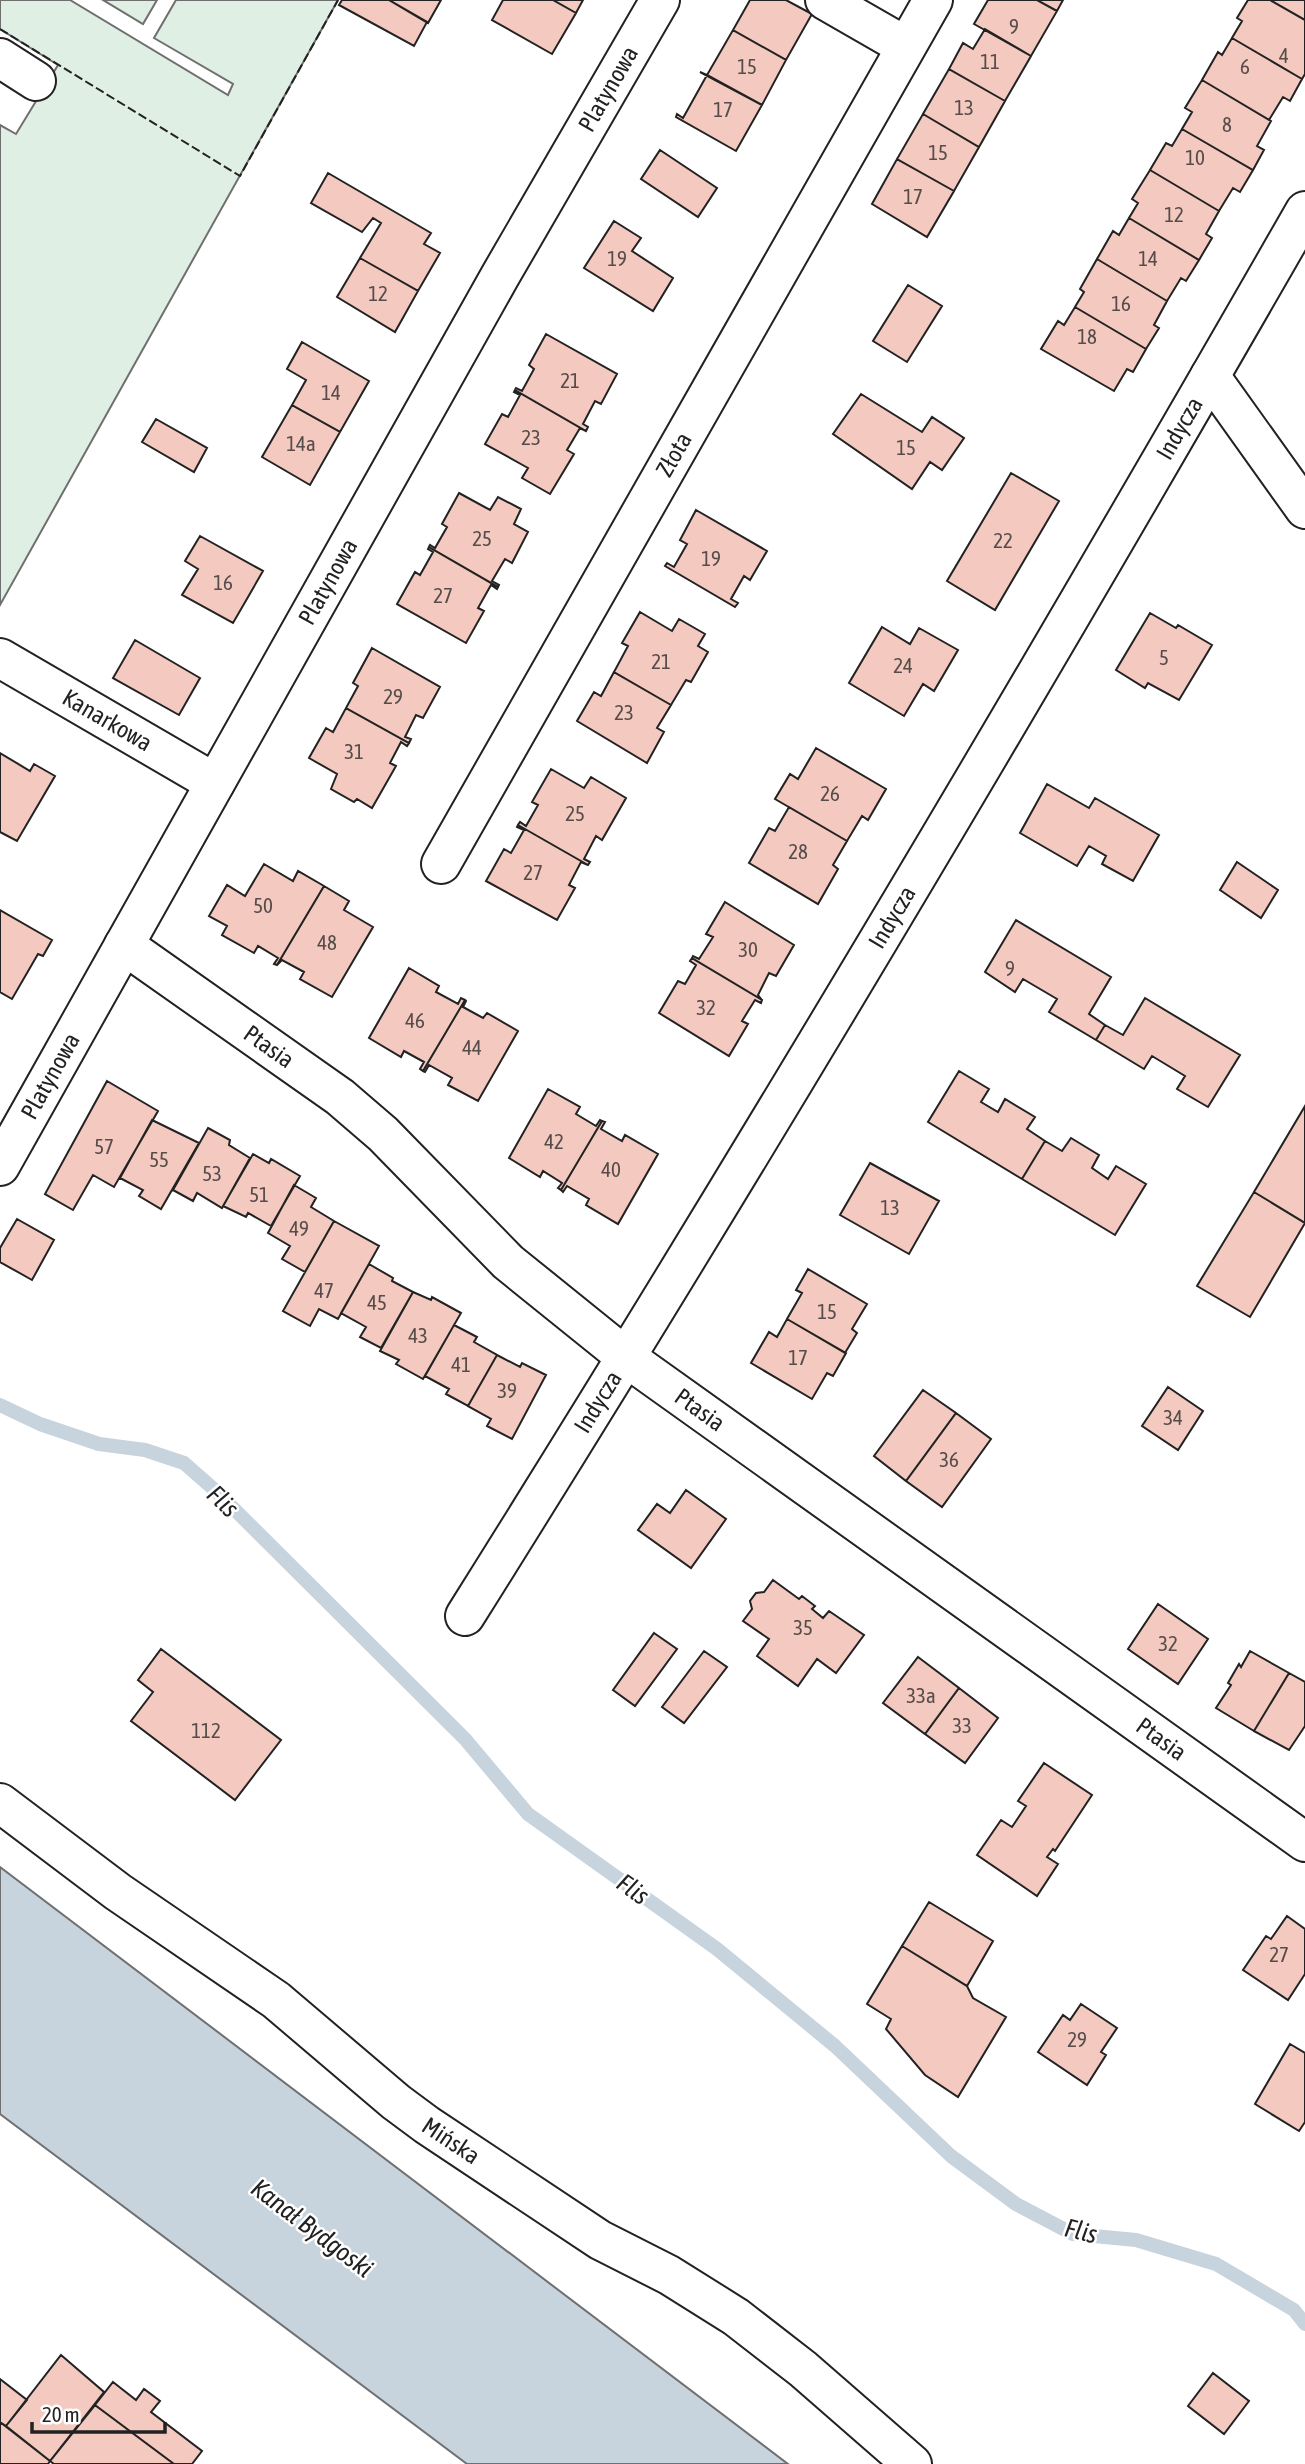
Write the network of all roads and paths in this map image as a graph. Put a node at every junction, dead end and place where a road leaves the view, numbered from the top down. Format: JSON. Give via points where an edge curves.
{"nodes":[{"id":1,"x":660,"y":0,"type":"edge"},
{"id":2,"x":825,"y":0,"type":"edge"},
{"id":3,"x":933,"y":0,"type":"edge"},
{"id":4,"x":905,"y":46,"type":"junction"},
{"id":5,"x":0,"y":58,"type":"edge"},
{"id":6,"x":36,"y":81,"type":"dead end"},
{"id":7,"x":1305,"y":211,"type":"edge"},
{"id":8,"x":1210,"y":376,"type":"junction"},
{"id":9,"x":1305,"y":509,"type":"edge"},
{"id":10,"x":0,"y":658,"type":"edge"},
{"id":11,"x":215,"y":783,"type":"junction"},
{"id":12,"x":441,"y":864,"type":"dead end"},
{"id":13,"x":124,"y":945,"type":"junction"},
{"id":14,"x":0,"y":1166,"type":"edge"},
{"id":15,"x":627,"y":1358,"type":"junction"},
{"id":16,"x":465,"y":1616,"type":"dead end"},
{"id":17,"x":0,"y":1802,"type":"edge"},
{"id":18,"x":1305,"y":1842,"type":"edge"},
{"id":19,"x":912,"y":2464,"type":"edge"}],
"edges":[{"from":1,"to":11,"type":"street","name":"Platynowa"},
{"from":2,"to":4,"type":"street"},
{"from":3,"to":4,"type":"street","name":"Złota"},
{"from":4,"to":12,"type":"street","name":"Złota"},
{"from":5,"to":6,"type":"street"},
{"from":7,"to":8,"type":"street","name":"Indycza"},
{"from":8,"to":9,"type":"street"},
{"from":8,"to":15,"type":"street","name":"Indycza","via":[[1001,735]]},
{"from":10,"to":11,"type":"street","name":"Kanarkowa"},
{"from":11,"to":13,"type":"street","name":"Platynowa"},
{"from":13,"to":14,"type":"street","name":"Platynowa"},
{"from":13,"to":15,"type":"street","name":"Ptasia","via":[[340,1097],[383,1133],[508,1262]]},
{"from":15,"to":16,"type":"street","name":"Indycza"},
{"from":15,"to":18,"type":"street","name":"Ptasia"},
{"from":17,"to":19,"type":"street","name":"Mińska","via":[[118,1892],[276,2000],[427,2124],[589,2233],[736,2317]]}]}
